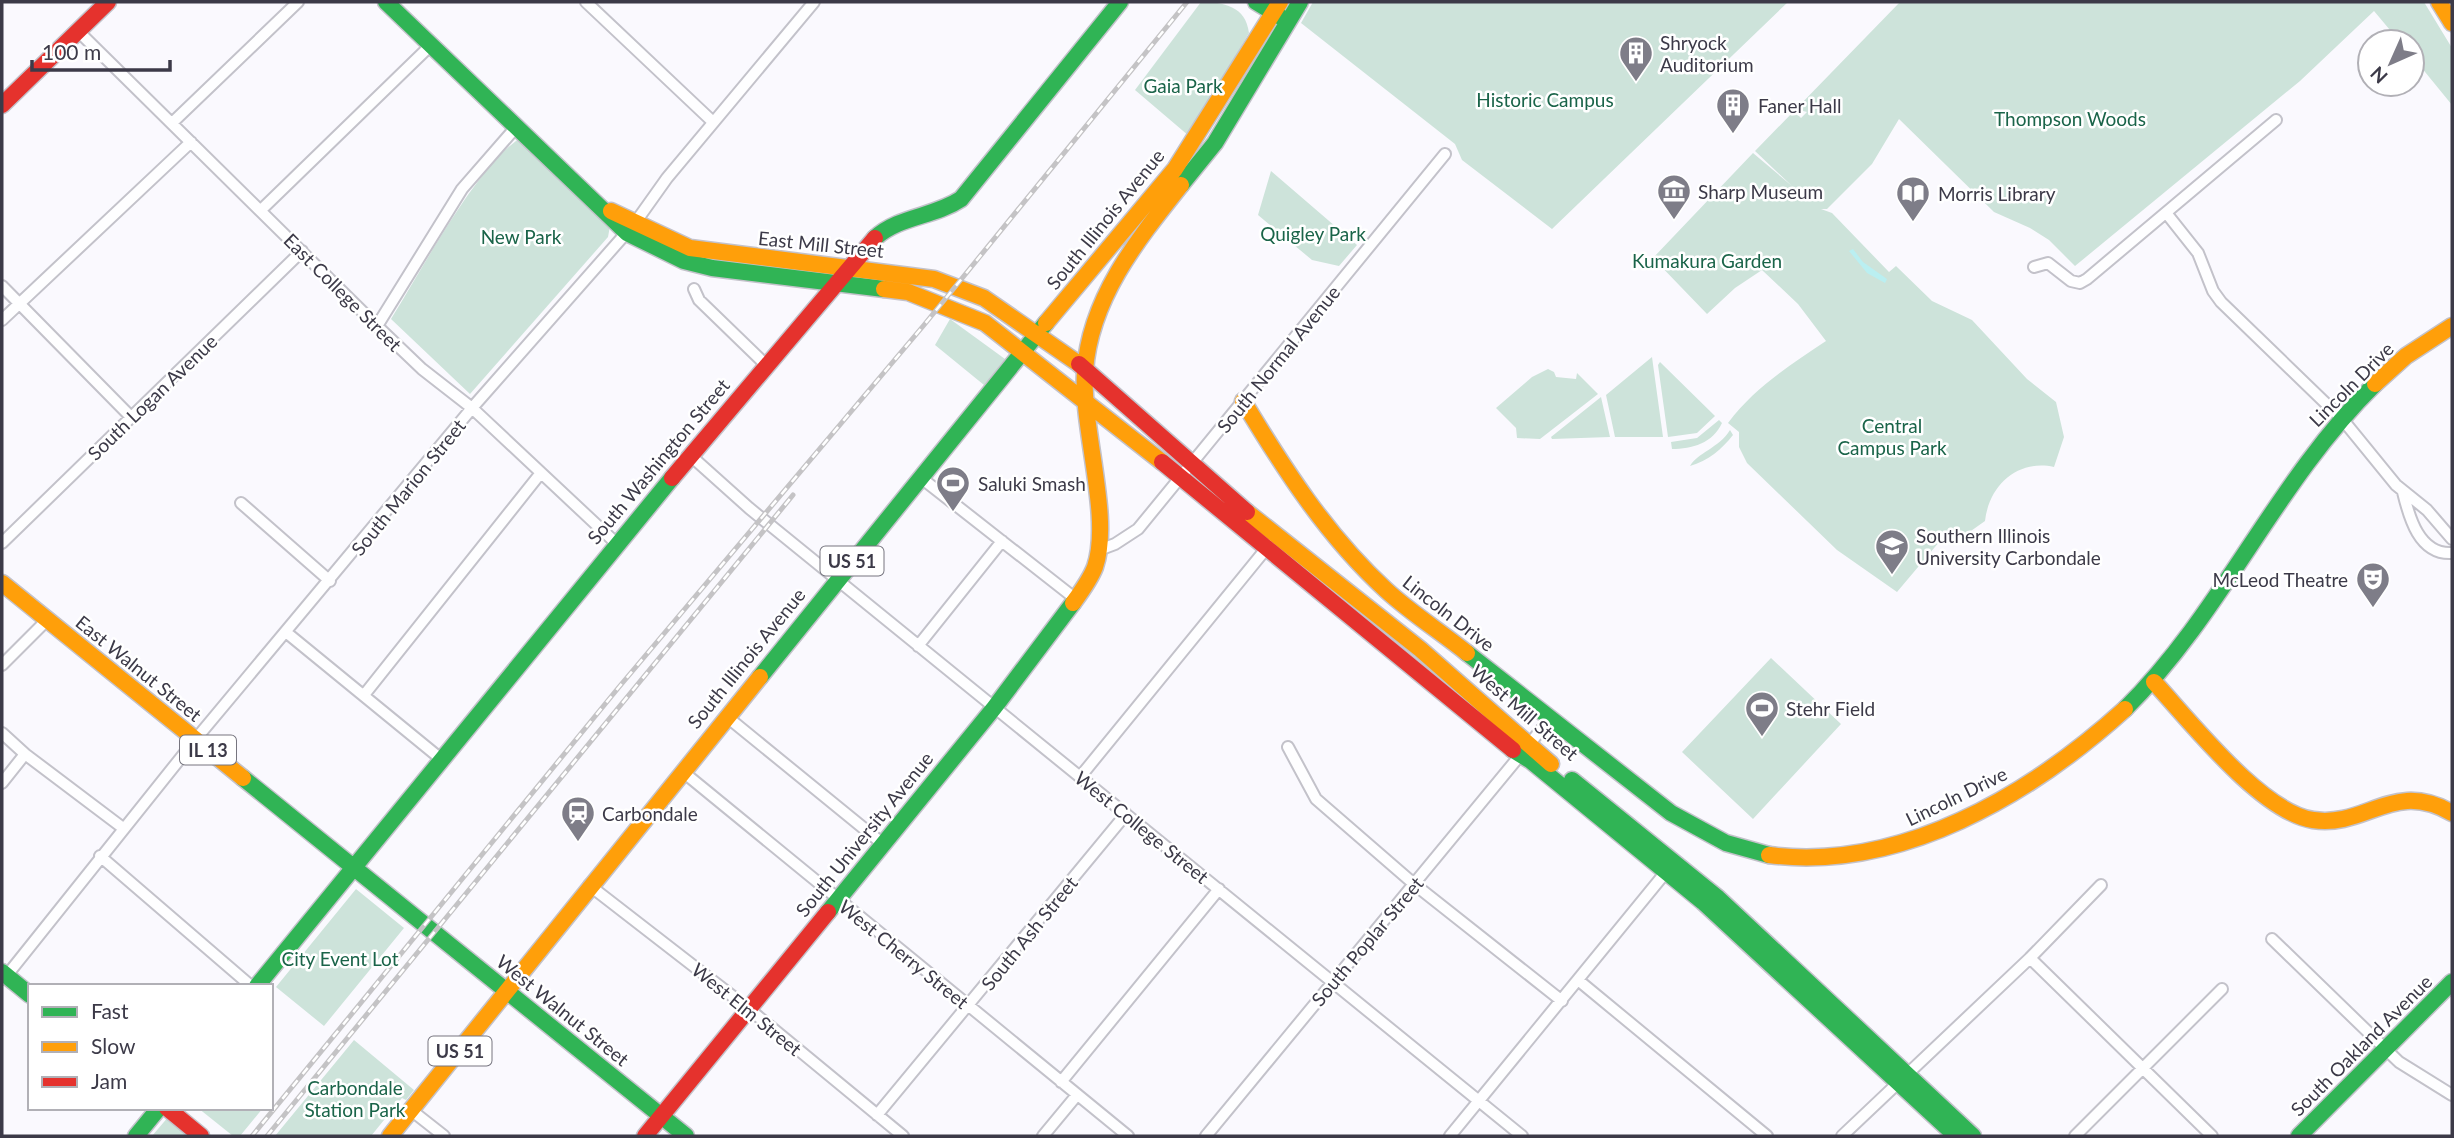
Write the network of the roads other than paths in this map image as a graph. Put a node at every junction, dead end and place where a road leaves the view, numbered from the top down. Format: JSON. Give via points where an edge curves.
{"nodes":[{"id":1,"x":108,"y":2,"type":"edge"},
{"id":2,"x":298,"y":2,"type":"edge"},
{"id":3,"x":586,"y":2,"type":"edge"},
{"id":4,"x":814,"y":2,"type":"edge"},
{"id":5,"x":1120,"y":2,"type":"edge"},
{"id":6,"x":1255,"y":2,"type":"edge"},
{"id":7,"x":1300,"y":2,"type":"edge"},
{"id":8,"x":2439,"y":2,"type":"edge"},
{"id":9,"x":393,"y":4,"type":"edge"},
{"id":10,"x":1276,"y":7,"type":"edge"},
{"id":11,"x":1289,"y":22,"type":"junction"},
{"id":12,"x":2452,"y":23,"type":"edge"},
{"id":13,"x":78,"y":31,"type":"junction"},
{"id":14,"x":431,"y":45,"type":"junction"},
{"id":15,"x":2,"y":104,"type":"edge"},
{"id":16,"x":2276,"y":120,"type":"dead end"},
{"id":17,"x":713,"y":122,"type":"junction"},
{"id":18,"x":172,"y":123,"type":"junction"},
{"id":19,"x":517,"y":126,"type":"junction"},
{"id":20,"x":191,"y":142,"type":"junction"},
{"id":21,"x":1445,"y":155,"type":"dead end"},
{"id":22,"x":261,"y":210,"type":"junction"},
{"id":23,"x":2167,"y":214,"type":"junction"},
{"id":24,"x":631,"y":228,"type":"junction"},
{"id":25,"x":881,"y":233,"type":"junction"},
{"id":26,"x":302,"y":250,"type":"junction"},
{"id":27,"x":2034,"y":267,"type":"dead end"},
{"id":28,"x":848,"y":268,"type":"junction"},
{"id":29,"x":891,"y":272,"type":"junction"},
{"id":30,"x":801,"y":280,"type":"junction"},
{"id":31,"x":835,"y":284,"type":"junction"},
{"id":32,"x":2,"y":286,"type":"edge"},
{"id":33,"x":694,"y":289,"type":"dead end"},
{"id":34,"x":20,"y":304,"type":"junction"},
{"id":35,"x":811,"y":312,"type":"junction"},
{"id":36,"x":2,"y":320,"type":"edge"},
{"id":37,"x":377,"y":326,"type":"junction"},
{"id":38,"x":2452,"y":326,"type":"edge"},
{"id":39,"x":1038,"y":332,"type":"junction"},
{"id":40,"x":1022,"y":351,"type":"junction"},
{"id":41,"x":766,"y":365,"type":"junction"},
{"id":42,"x":1085,"y":369,"type":"junction"},
{"id":43,"x":1085,"y":401,"type":"junction"},
{"id":44,"x":1243,"y":401,"type":"junction"},
{"id":45,"x":472,"y":408,"type":"junction"},
{"id":46,"x":132,"y":418,"type":"junction"},
{"id":47,"x":2343,"y":420,"type":"junction"},
{"id":48,"x":691,"y":456,"type":"junction"},
{"id":49,"x":1186,"y":471,"type":"junction"},
{"id":50,"x":540,"y":474,"type":"junction"},
{"id":51,"x":920,"y":477,"type":"junction"},
{"id":52,"x":2403,"y":492,"type":"junction"},
{"id":53,"x":241,"y":503,"type":"dead end"},
{"id":54,"x":2452,"y":539,"type":"edge"},
{"id":55,"x":1002,"y":541,"type":"junction"},
{"id":56,"x":1272,"y":541,"type":"junction"},
{"id":57,"x":2,"y":543,"type":"edge"},
{"id":58,"x":617,"y":544,"type":"junction"},
{"id":59,"x":1099,"y":550,"type":"junction"},
{"id":60,"x":2452,"y":553,"type":"edge"},
{"id":61,"x":837,"y":580,"type":"junction"},
{"id":62,"x":330,"y":581,"type":"junction"},
{"id":63,"x":2,"y":583,"type":"edge"},
{"id":64,"x":1077,"y":600,"type":"junction"},
{"id":65,"x":47,"y":620,"type":"junction"},
{"id":66,"x":287,"y":633,"type":"junction"},
{"id":67,"x":918,"y":646,"type":"junction"},
{"id":68,"x":2,"y":665,"type":"edge"},
{"id":69,"x":2154,"y":682,"type":"junction"},
{"id":70,"x":364,"y":695,"type":"junction"},
{"id":71,"x":993,"y":708,"type":"junction"},
{"id":72,"x":726,"y":716,"type":"junction"},
{"id":73,"x":1550,"y":719,"type":"junction"},
{"id":74,"x":2,"y":733,"type":"edge"},
{"id":75,"x":195,"y":740,"type":"junction"},
{"id":76,"x":1288,"y":747,"type":"dead end"},
{"id":77,"x":1524,"y":751,"type":"junction"},
{"id":78,"x":26,"y":754,"type":"junction"},
{"id":79,"x":442,"y":760,"type":"junction"},
{"id":80,"x":682,"y":771,"type":"junction"},
{"id":81,"x":1080,"y":777,"type":"junction"},
{"id":82,"x":2,"y":783,"type":"edge"},
{"id":83,"x":2452,"y":813,"type":"edge"},
{"id":84,"x":1126,"y":814,"type":"junction"},
{"id":85,"x":123,"y":828,"type":"junction"},
{"id":86,"x":883,"y":844,"type":"junction"},
{"id":87,"x":100,"y":856,"type":"junction"},
{"id":88,"x":1670,"y":867,"type":"junction"},
{"id":89,"x":353,"y":869,"type":"junction"},
{"id":90,"x":1414,"y":884,"type":"junction"},
{"id":91,"x":589,"y":885,"type":"junction"},
{"id":92,"x":2101,"y":885,"type":"dead end"},
{"id":93,"x":1219,"y":888,"type":"junction"},
{"id":94,"x":837,"y":901,"type":"junction"},
{"id":95,"x":414,"y":917,"type":"joint"},
{"id":96,"x":2272,"y":939,"type":"dead end"},
{"id":97,"x":2029,"y":958,"type":"junction"},
{"id":98,"x":3,"y":976,"type":"edge"},
{"id":99,"x":1578,"y":980,"type":"junction"},
{"id":100,"x":1333,"y":982,"type":"junction"},
{"id":101,"x":2452,"y":982,"type":"edge"},
{"id":102,"x":249,"y":984,"type":"edge"},
{"id":103,"x":259,"y":984,"type":"edge"},
{"id":104,"x":2222,"y":989,"type":"dead end"},
{"id":105,"x":509,"y":992,"type":"junction"},
{"id":106,"x":28,"y":994,"type":"edge"},
{"id":107,"x":1562,"y":1000,"type":"junction"},
{"id":108,"x":969,"y":1007,"type":"junction"},
{"id":109,"x":749,"y":1009,"type":"junction"},
{"id":110,"x":2387,"y":1050,"type":"junction"},
{"id":111,"x":2142,"y":1068,"type":"junction"},
{"id":112,"x":1903,"y":1079,"type":"junction"},
{"id":113,"x":1061,"y":1082,"type":"junction"},
{"id":114,"x":1077,"y":1095,"type":"junction"},
{"id":115,"x":2452,"y":1095,"type":"edge"},
{"id":116,"x":1480,"y":1101,"type":"junction"},
{"id":117,"x":157,"y":1110,"type":"edge"},
{"id":118,"x":169,"y":1110,"type":"edge"},
{"id":119,"x":411,"y":1110,"type":"junction"},
{"id":120,"x":877,"y":1115,"type":"junction"},
{"id":121,"x":662,"y":1116,"type":"junction"},
{"id":122,"x":136,"y":1136,"type":"edge"},
{"id":123,"x":201,"y":1136,"type":"edge"},
{"id":124,"x":390,"y":1136,"type":"edge"},
{"id":125,"x":444,"y":1136,"type":"edge"},
{"id":126,"x":645,"y":1136,"type":"edge"},
{"id":127,"x":686,"y":1136,"type":"edge"},
{"id":128,"x":903,"y":1136,"type":"edge"},
{"id":129,"x":1044,"y":1136,"type":"edge"},
{"id":130,"x":1128,"y":1136,"type":"edge"},
{"id":131,"x":1206,"y":1136,"type":"edge"},
{"id":132,"x":1450,"y":1136,"type":"edge"},
{"id":133,"x":1522,"y":1136,"type":"edge"},
{"id":134,"x":1767,"y":1136,"type":"edge"},
{"id":135,"x":1842,"y":1136,"type":"edge"},
{"id":136,"x":1956,"y":1136,"type":"edge"},
{"id":137,"x":1973,"y":1136,"type":"edge"},
{"id":138,"x":2075,"y":1136,"type":"edge"},
{"id":139,"x":2212,"y":1136,"type":"edge"},
{"id":140,"x":2299,"y":1136,"type":"edge"}],
"edges":[{"from":1,"to":13,"type":"main road"},
{"from":2,"to":18,"type":"street"},
{"from":3,"to":17,"type":"street"},
{"from":4,"to":17,"type":"street","name":"South Marion Street"},
{"from":5,"to":25,"type":"main road","name":"South Washington Street","via":[[961,199],[942,213],[896,223]]},
{"from":6,"to":10,"type":"main road"},
{"from":7,"to":11,"type":"main road","name":"South Illinois Avenue"},
{"from":8,"to":12,"type":"main road"},
{"from":9,"to":14,"type":"main road","name":"East Mill Street"},
{"from":10,"to":11,"type":"main road"},
{"from":10,"to":39,"type":"main road","name":"South Illinois Avenue","number":"US 51","via":[[1175,169]]},
{"from":11,"to":42,"type":"main road","name":"South Illinois Avenue","via":[[1215,143],[1133,245],[1115,275]]},
{"from":13,"to":15,"type":"main road"},
{"from":13,"to":18,"type":"street","name":"East College Street"},
{"from":14,"to":19,"type":"main road","name":"East Mill Street"},
{"from":14,"to":22,"type":"street"},
{"from":16,"to":23,"type":"street"},
{"from":17,"to":24,"type":"street","name":"South Marion Street"},
{"from":18,"to":20,"type":"street","name":"East College Street"},
{"from":19,"to":24,"type":"main road","name":"East Mill Street","via":[[596,204]]},
{"from":19,"to":37,"type":"street","via":[[462,189]]},
{"from":20,"to":22,"type":"street","name":"East College Street"},
{"from":20,"to":34,"type":"street"},
{"from":21,"to":44,"type":"street","name":"South Normal Avenue"},
{"from":22,"to":26,"type":"street","name":"East College Street"},
{"from":23,"to":27,"type":"street","via":[[2080,283],[2048,263]]},
{"from":23,"to":47,"type":"street","via":[[2197,253],[2221,302]]},
{"from":24,"to":28,"type":"main road","name":"East Mill Street","via":[[720,254]]},
{"from":24,"to":30,"type":"main road","name":"East Mill Street","via":[[684,261]]},
{"from":24,"to":45,"type":"street","name":"South Marion Street"},
{"from":25,"to":28,"type":"main road","name":"South Washington Street"},
{"from":25,"to":29,"type":"main road","via":[[876,254]]},
{"from":26,"to":37,"type":"street","name":"East College Street"},
{"from":26,"to":46,"type":"street","name":"South Logan Avenue"},
{"from":28,"to":29,"type":"main road","name":"East Mill Street"},
{"from":28,"to":31,"type":"main road","name":"South Washington Street"},
{"from":29,"to":39,"type":"main road","name":"East Mill Street","via":[[934,279],[984,298]]},
{"from":30,"to":31,"type":"main road","name":"East Mill Street"},
{"from":30,"to":35,"type":"main road","via":[[810,294]]},
{"from":31,"to":35,"type":"main road","name":"South Washington Street"},
{"from":31,"to":40,"type":"main road","name":"East Mill Street","via":[[882,286],[929,298],[976,318]]},
{"from":32,"to":34,"type":"street"},
{"from":33,"to":41,"type":"street","via":[[699,300]]},
{"from":34,"to":36,"type":"street"},
{"from":34,"to":46,"type":"street"},
{"from":35,"to":41,"type":"main road","name":"South Washington Street"},
{"from":37,"to":45,"type":"street","name":"East College Street"},
{"from":38,"to":47,"type":"main road","name":"Lincoln Drive","via":[[2407,355]]},
{"from":39,"to":40,"type":"main road","name":"South Illinois Avenue","number":"US 51"},
{"from":39,"to":42,"type":"main road","name":"West Mill Street"},
{"from":40,"to":43,"type":"main road","name":"West Mill Street"},
{"from":40,"to":51,"type":"main road","name":"South Illinois Avenue","number":"US 51"},
{"from":41,"to":48,"type":"main road","name":"South Washington Street"},
{"from":42,"to":43,"type":"main road","name":"South Illinois Avenue"},
{"from":42,"to":49,"type":"main road","name":"West Mill Street"},
{"from":43,"to":49,"type":"main road","name":"West Mill Street"},
{"from":43,"to":59,"type":"main road","name":"South Illinois Avenue"},
{"from":44,"to":49,"type":"street","name":"South Normal Avenue"},
{"from":44,"to":73,"type":"main road","name":"Lincoln Drive","via":[[1318,518],[1360,567]]},
{"from":45,"to":50,"type":"street","name":"East College Street"},
{"from":45,"to":62,"type":"street","name":"South Marion Street"},
{"from":46,"to":57,"type":"street","name":"South Logan Avenue"},
{"from":47,"to":52,"type":"street"},
{"from":47,"to":69,"type":"main road","name":"Lincoln Drive","via":[[2301,470],[2214,603]]},
{"from":48,"to":58,"type":"main road","name":"South Washington Street"},
{"from":48,"to":61,"type":"street","name":"West College Street"},
{"from":49,"to":56,"type":"main road","name":"West Mill Street"},
{"from":49,"to":59,"type":"street","name":"South Normal Avenue","via":[[1138,529]]},
{"from":50,"to":58,"type":"street","name":"East College Street"},
{"from":50,"to":70,"type":"street"},
{"from":51,"to":55,"type":"street"},
{"from":51,"to":61,"type":"main road","name":"South Illinois Avenue","number":"US 51"},
{"from":52,"to":54,"type":"street","via":[[2427,510]]},
{"from":52,"to":60,"type":"street","via":[[2410,521],[2422,539],[2436,550]]},
{"from":53,"to":62,"type":"street"},
{"from":55,"to":64,"type":"street"},
{"from":55,"to":67,"type":"street"},
{"from":56,"to":77,"type":"main road","name":"West Mill Street","via":[[1420,649]]},
{"from":56,"to":81,"type":"street"},
{"from":58,"to":79,"type":"main road","name":"South Washington Street"},
{"from":59,"to":64,"type":"main road","name":"South University Avenue"},
{"from":61,"to":67,"type":"street","name":"West College Street"},
{"from":61,"to":72,"type":"main road","name":"South Illinois Avenue","number":"US 51"},
{"from":62,"to":66,"type":"street","name":"South Marion Street"},
{"from":63,"to":65,"type":"main road","name":"East Walnut Street","number":"IL 13"},
{"from":64,"to":71,"type":"main road","name":"South University Avenue"},
{"from":65,"to":68,"type":"street"},
{"from":65,"to":75,"type":"main road","name":"East Walnut Street","number":"IL 13"},
{"from":66,"to":70,"type":"street"},
{"from":66,"to":75,"type":"street","name":"South Marion Street"},
{"from":67,"to":71,"type":"street","name":"West College Street"},
{"from":69,"to":73,"type":"main road","name":"Lincoln Drive","via":[[2079,750],[2019,789],[1899,846],[1820,858],[1769,855],[1691,825]]},
{"from":69,"to":83,"type":"main road","via":[[2260,792],[2290,812],[2313,820],[2331,819],[2397,799],[2431,802]]},
{"from":70,"to":79,"type":"street"},
{"from":71,"to":81,"type":"street","name":"West College Street"},
{"from":71,"to":86,"type":"main road","name":"South University Avenue"},
{"from":72,"to":80,"type":"main road","name":"South Illinois Avenue","number":"US 51"},
{"from":72,"to":86,"type":"street"},
{"from":73,"to":77,"type":"street","name":"South Poplar Street"},
{"from":74,"to":78,"type":"street"},
{"from":75,"to":85,"type":"street","name":"South Marion Street"},
{"from":75,"to":89,"type":"main road","name":"East Walnut Street","number":"IL 13"},
{"from":76,"to":90,"type":"street","via":[[1316,799]]},
{"from":77,"to":88,"type":"main road","name":"West Mill Street"},
{"from":77,"to":90,"type":"street","name":"South Poplar Street"},
{"from":78,"to":82,"type":"street"},
{"from":78,"to":85,"type":"street"},
{"from":79,"to":89,"type":"main road","name":"South Washington Street"},
{"from":80,"to":91,"type":"main road","name":"South Illinois Avenue","number":"US 51"},
{"from":80,"to":94,"type":"street","name":"West Cherry Street"},
{"from":81,"to":84,"type":"street","name":"West College Street"},
{"from":84,"to":93,"type":"street","name":"West College Street"},
{"from":84,"to":108,"type":"street","name":"South Ash Street"},
{"from":85,"to":87,"type":"street","name":"South Marion Street"},
{"from":86,"to":94,"type":"main road","name":"South University Avenue"},
{"from":87,"to":98,"type":"street","name":"South Marion Street"},
{"from":87,"to":102,"type":"street"},
{"from":88,"to":99,"type":"street"},
{"from":88,"to":112,"type":"main road","name":"West Mill Street"},
{"from":89,"to":95,"type":"main road","name":"East Walnut Street","number":"IL 13"},
{"from":89,"to":103,"type":"main road","name":"South Washington Street"},
{"from":90,"to":100,"type":"street","name":"South Poplar Street"},
{"from":90,"to":107,"type":"street"},
{"from":91,"to":105,"type":"main road","name":"South Illinois Avenue","number":"US 51"},
{"from":91,"to":109,"type":"street","name":"West Elm Street"},
{"from":92,"to":97,"type":"street"},
{"from":93,"to":100,"type":"street","name":"West College Street"},
{"from":93,"to":113,"type":"street"},
{"from":94,"to":108,"type":"street","name":"West Cherry Street"},
{"from":94,"to":109,"type":"main road","name":"South University Avenue"},
{"from":95,"to":105,"type":"main road","name":"West Walnut Street","number":"IL 13"},
{"from":96,"to":110,"type":"street"},
{"from":97,"to":111,"type":"street"},
{"from":97,"to":112,"type":"street"},
{"from":98,"to":106,"type":"main road"},
{"from":99,"to":107,"type":"street"},
{"from":99,"to":134,"type":"street"},
{"from":100,"to":116,"type":"street","name":"West College Street"},
{"from":100,"to":131,"type":"street","name":"South Poplar Street"},
{"from":101,"to":110,"type":"main road","name":"South Oakland Avenue"},
{"from":104,"to":111,"type":"street"},
{"from":105,"to":119,"type":"main road","name":"South Illinois Avenue","number":"US 51"},
{"from":105,"to":121,"type":"main road","name":"West Walnut Street","number":"IL 13"},
{"from":107,"to":116,"type":"street"},
{"from":108,"to":113,"type":"street","name":"West Cherry Street"},
{"from":108,"to":120,"type":"street","name":"South Ash Street"},
{"from":109,"to":120,"type":"street","name":"West Elm Street"},
{"from":109,"to":121,"type":"main road","name":"South University Avenue"},
{"from":110,"to":115,"type":"street"},
{"from":110,"to":140,"type":"main road","name":"South Oakland Avenue"},
{"from":111,"to":138,"type":"street"},
{"from":111,"to":139,"type":"street"},
{"from":112,"to":135,"type":"street"},
{"from":112,"to":136,"type":"main road","name":"West Mill Street"},
{"from":112,"to":137,"type":"main road","name":"West Mill Street"},
{"from":113,"to":114,"type":"street","name":"West Cherry Street"},
{"from":114,"to":129,"type":"street"},
{"from":114,"to":130,"type":"street","name":"West Cherry Street"},
{"from":116,"to":132,"type":"street"},
{"from":116,"to":133,"type":"street","name":"West College Street"},
{"from":117,"to":122,"type":"main road"},
{"from":118,"to":123,"type":"main road"},
{"from":119,"to":124,"type":"main road","name":"South Illinois Avenue","number":"US 51"},
{"from":119,"to":125,"type":"street"},
{"from":120,"to":128,"type":"street","name":"West Elm Street"},
{"from":121,"to":126,"type":"main road","name":"South University Avenue"},
{"from":121,"to":127,"type":"main road","name":"West Walnut Street","number":"IL 13"}]}
